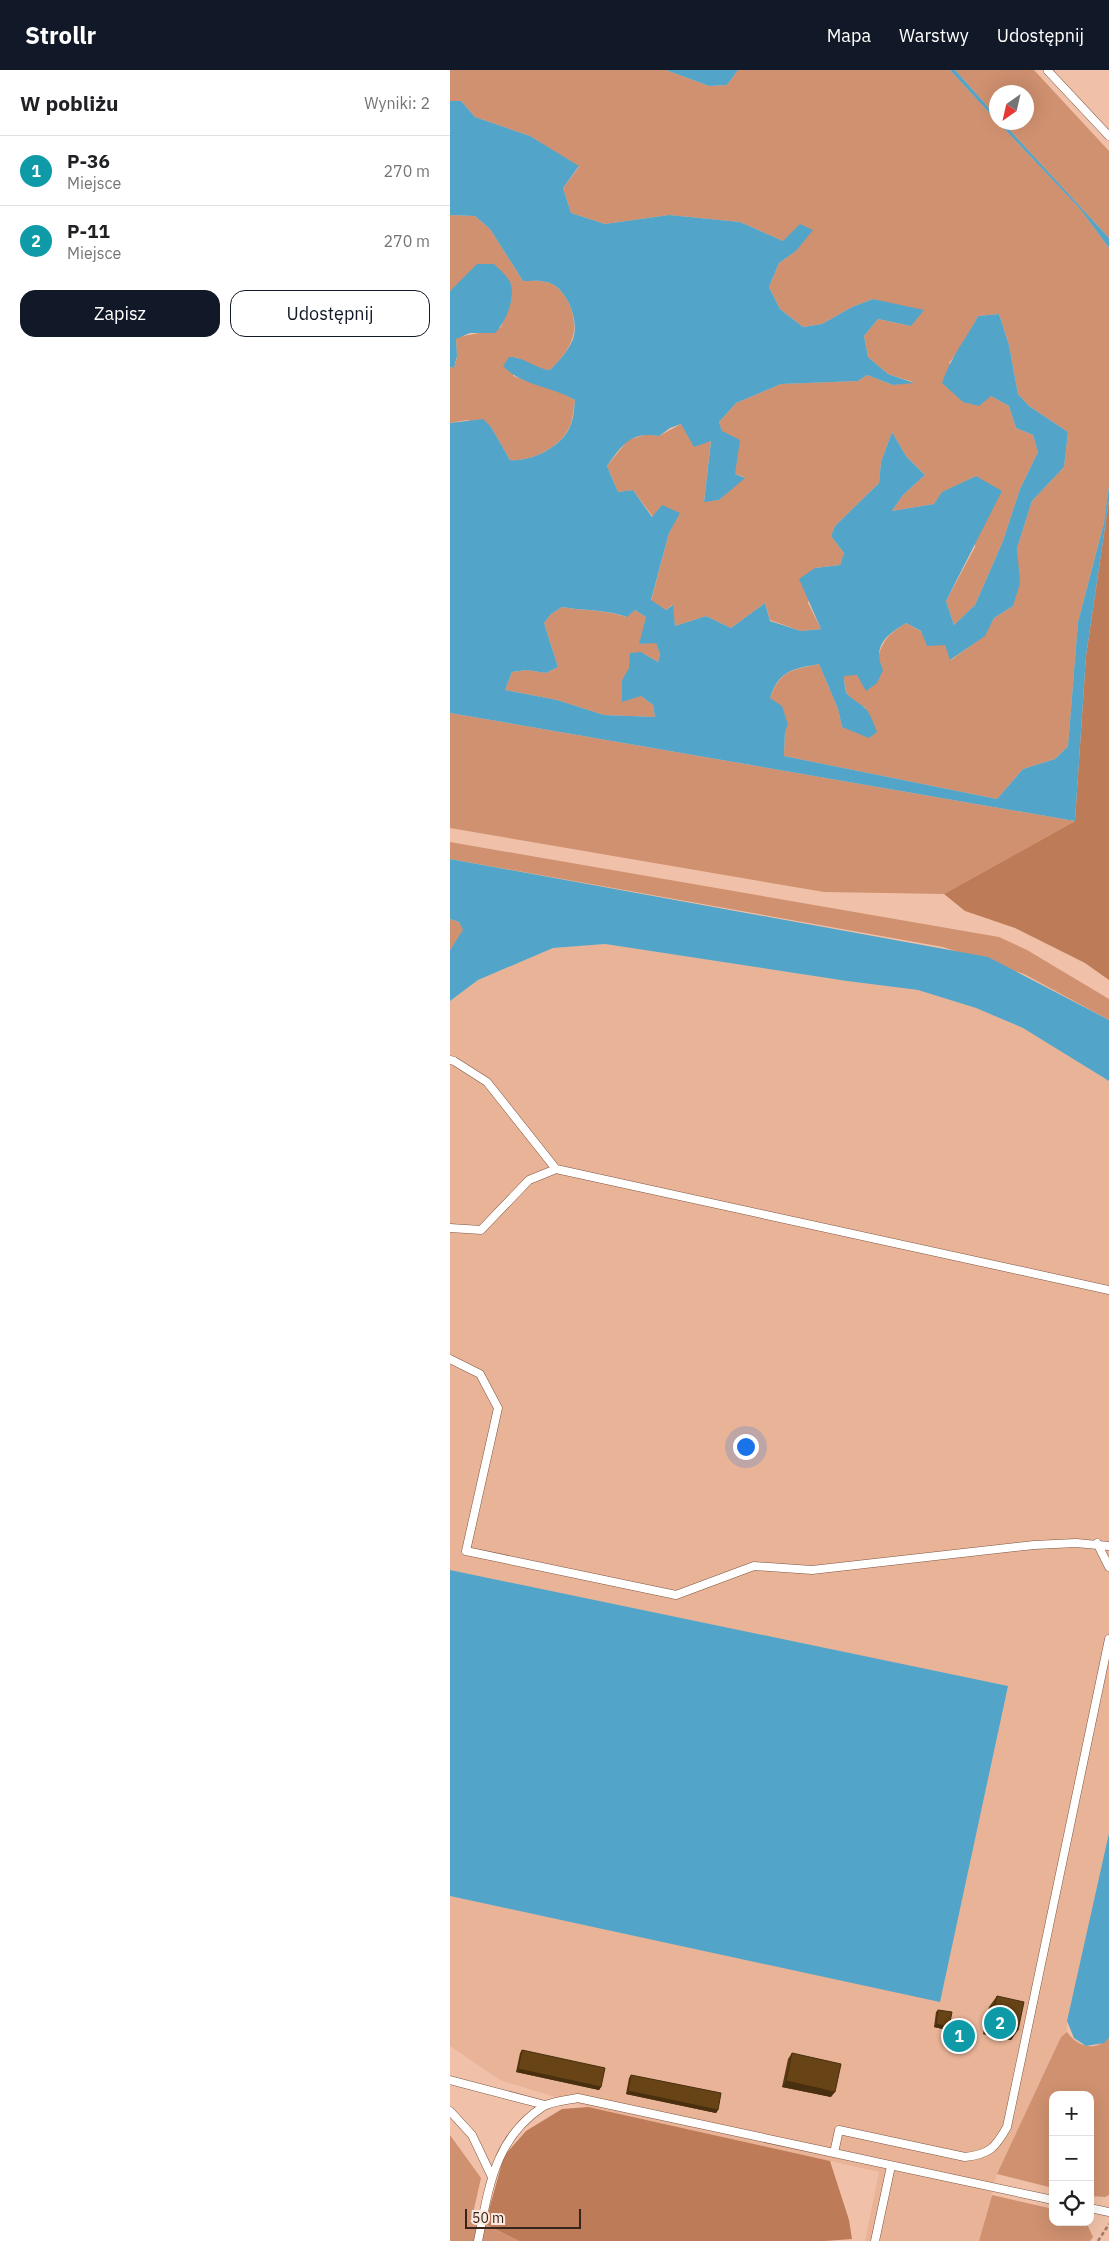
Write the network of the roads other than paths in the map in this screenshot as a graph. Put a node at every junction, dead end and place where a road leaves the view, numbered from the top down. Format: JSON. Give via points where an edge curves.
{"nodes":[{"id":1,"x":1048,"y":71,"type":"edge"},
{"id":2,"x":1109,"y":136,"type":"edge"},
{"id":3,"x":450,"y":1060,"type":"edge"},
{"id":4,"x":556,"y":1169,"type":"junction"},
{"id":5,"x":450,"y":1228,"type":"edge"},
{"id":6,"x":1109,"y":1290,"type":"edge"},
{"id":7,"x":450,"y":1359,"type":"edge"},
{"id":8,"x":1097,"y":1543,"type":"junction"},
{"id":9,"x":1109,"y":1546,"type":"edge"},
{"id":10,"x":1109,"y":1567,"type":"edge"},
{"id":11,"x":1109,"y":1639,"type":"edge"},
{"id":12,"x":450,"y":2080,"type":"edge"},
{"id":13,"x":545,"y":2105,"type":"junction"},
{"id":14,"x":450,"y":2111,"type":"edge"},
{"id":15,"x":834,"y":2154,"type":"junction"},
{"id":16,"x":891,"y":2166,"type":"junction"},
{"id":17,"x":492,"y":2177,"type":"junction"},
{"id":18,"x":1049,"y":2199,"type":"edge"},
{"id":19,"x":1094,"y":2209,"type":"edge"},
{"id":20,"x":1109,"y":2212,"type":"edge"},
{"id":21,"x":478,"y":2241,"type":"edge"},
{"id":22,"x":875,"y":2241,"type":"edge"}],
"edges":[{"from":1,"to":2,"type":"lane"},
{"from":3,"to":4,"type":"lane","via":[[487,1082]]},
{"from":4,"to":5,"type":"lane","via":[[529,1180],[481,1230]]},
{"from":4,"to":6,"type":"lane"},
{"from":7,"to":8,"type":"lane","via":[[480,1374],[498,1408],[466,1552],[676,1595],[754,1566],[812,1570],[1034,1545]]},
{"from":8,"to":9,"type":"lane"},
{"from":8,"to":10,"type":"lane"},
{"from":11,"to":15,"type":"lane","via":[[1008,2127],[998,2143],[984,2155],[965,2157],[839,2130]]},
{"from":12,"to":13,"type":"lane"},
{"from":13,"to":15,"type":"lane","via":[[578,2098]]},
{"from":13,"to":17,"type":"lane","via":[[512,2134]]},
{"from":14,"to":17,"type":"lane","via":[[472,2135]]},
{"from":15,"to":16,"type":"lane"},
{"from":16,"to":18,"type":"lane"},
{"from":16,"to":22,"type":"lane"},
{"from":17,"to":21,"type":"lane"},
{"from":19,"to":20,"type":"lane"}]}
